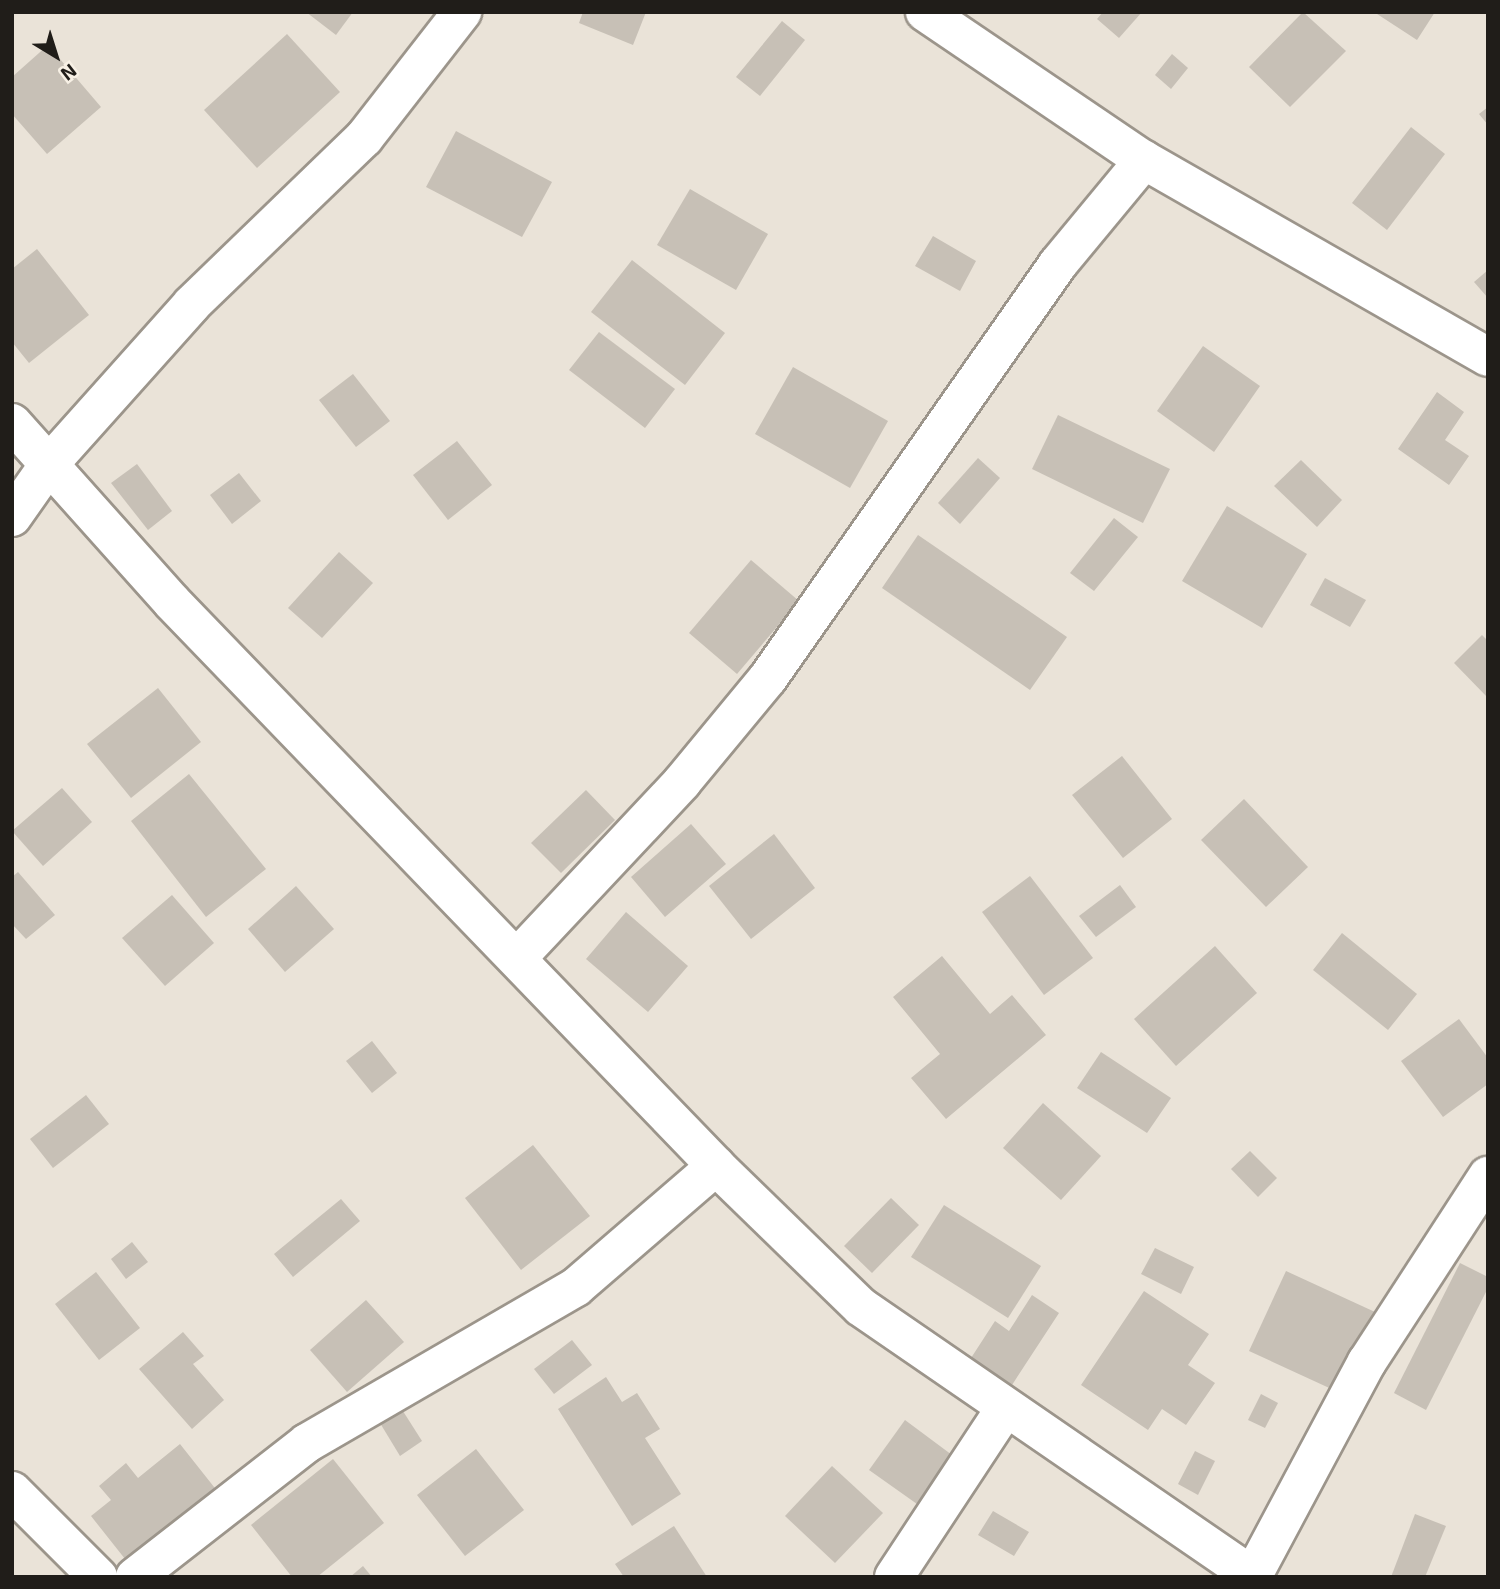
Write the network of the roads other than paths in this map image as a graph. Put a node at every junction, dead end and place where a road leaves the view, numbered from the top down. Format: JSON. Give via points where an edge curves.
{"nodes":[{"id":1,"x":462,"y":12,"type":"edge"},
{"id":2,"x":925,"y":12,"type":"edge"},
{"id":3,"x":1144,"y":160,"type":"junction"},
{"id":4,"x":1488,"y":357,"type":"edge"},
{"id":5,"x":12,"y":423,"type":"edge"},
{"id":6,"x":50,"y":463,"type":"junction"},
{"id":7,"x":12,"y":517,"type":"edge"},
{"id":8,"x":517,"y":958,"type":"junction"},
{"id":9,"x":716,"y":1166,"type":"junction"},
{"id":10,"x":1488,"y":1175,"type":"edge"},
{"id":11,"x":1004,"y":1409,"type":"junction"},
{"id":12,"x":12,"y":1491,"type":"edge"},
{"id":13,"x":1253,"y":1576,"type":"edge"},
{"id":14,"x":97,"y":1577,"type":"edge"},
{"id":15,"x":135,"y":1577,"type":"edge"},
{"id":16,"x":894,"y":1577,"type":"edge"}],
"edges":[{"from":1,"to":6,"type":"street","via":[[364,138],[192,303]]},
{"from":2,"to":3,"type":"street"},
{"from":3,"to":4,"type":"street"},
{"from":3,"to":8,"type":"street","via":[[1058,264],[768,678],[682,782]]},
{"from":5,"to":6,"type":"street"},
{"from":6,"to":7,"type":"street"},
{"from":6,"to":8,"type":"street","via":[[172,602]]},
{"from":8,"to":9,"type":"street"},
{"from":9,"to":11,"type":"street","via":[[861,1307]]},
{"from":9,"to":15,"type":"street","via":[[576,1287],[307,1443]]},
{"from":10,"to":13,"type":"street","via":[[1367,1362]]},
{"from":11,"to":13,"type":"street"},
{"from":11,"to":16,"type":"street"},
{"from":12,"to":14,"type":"street"}]}
